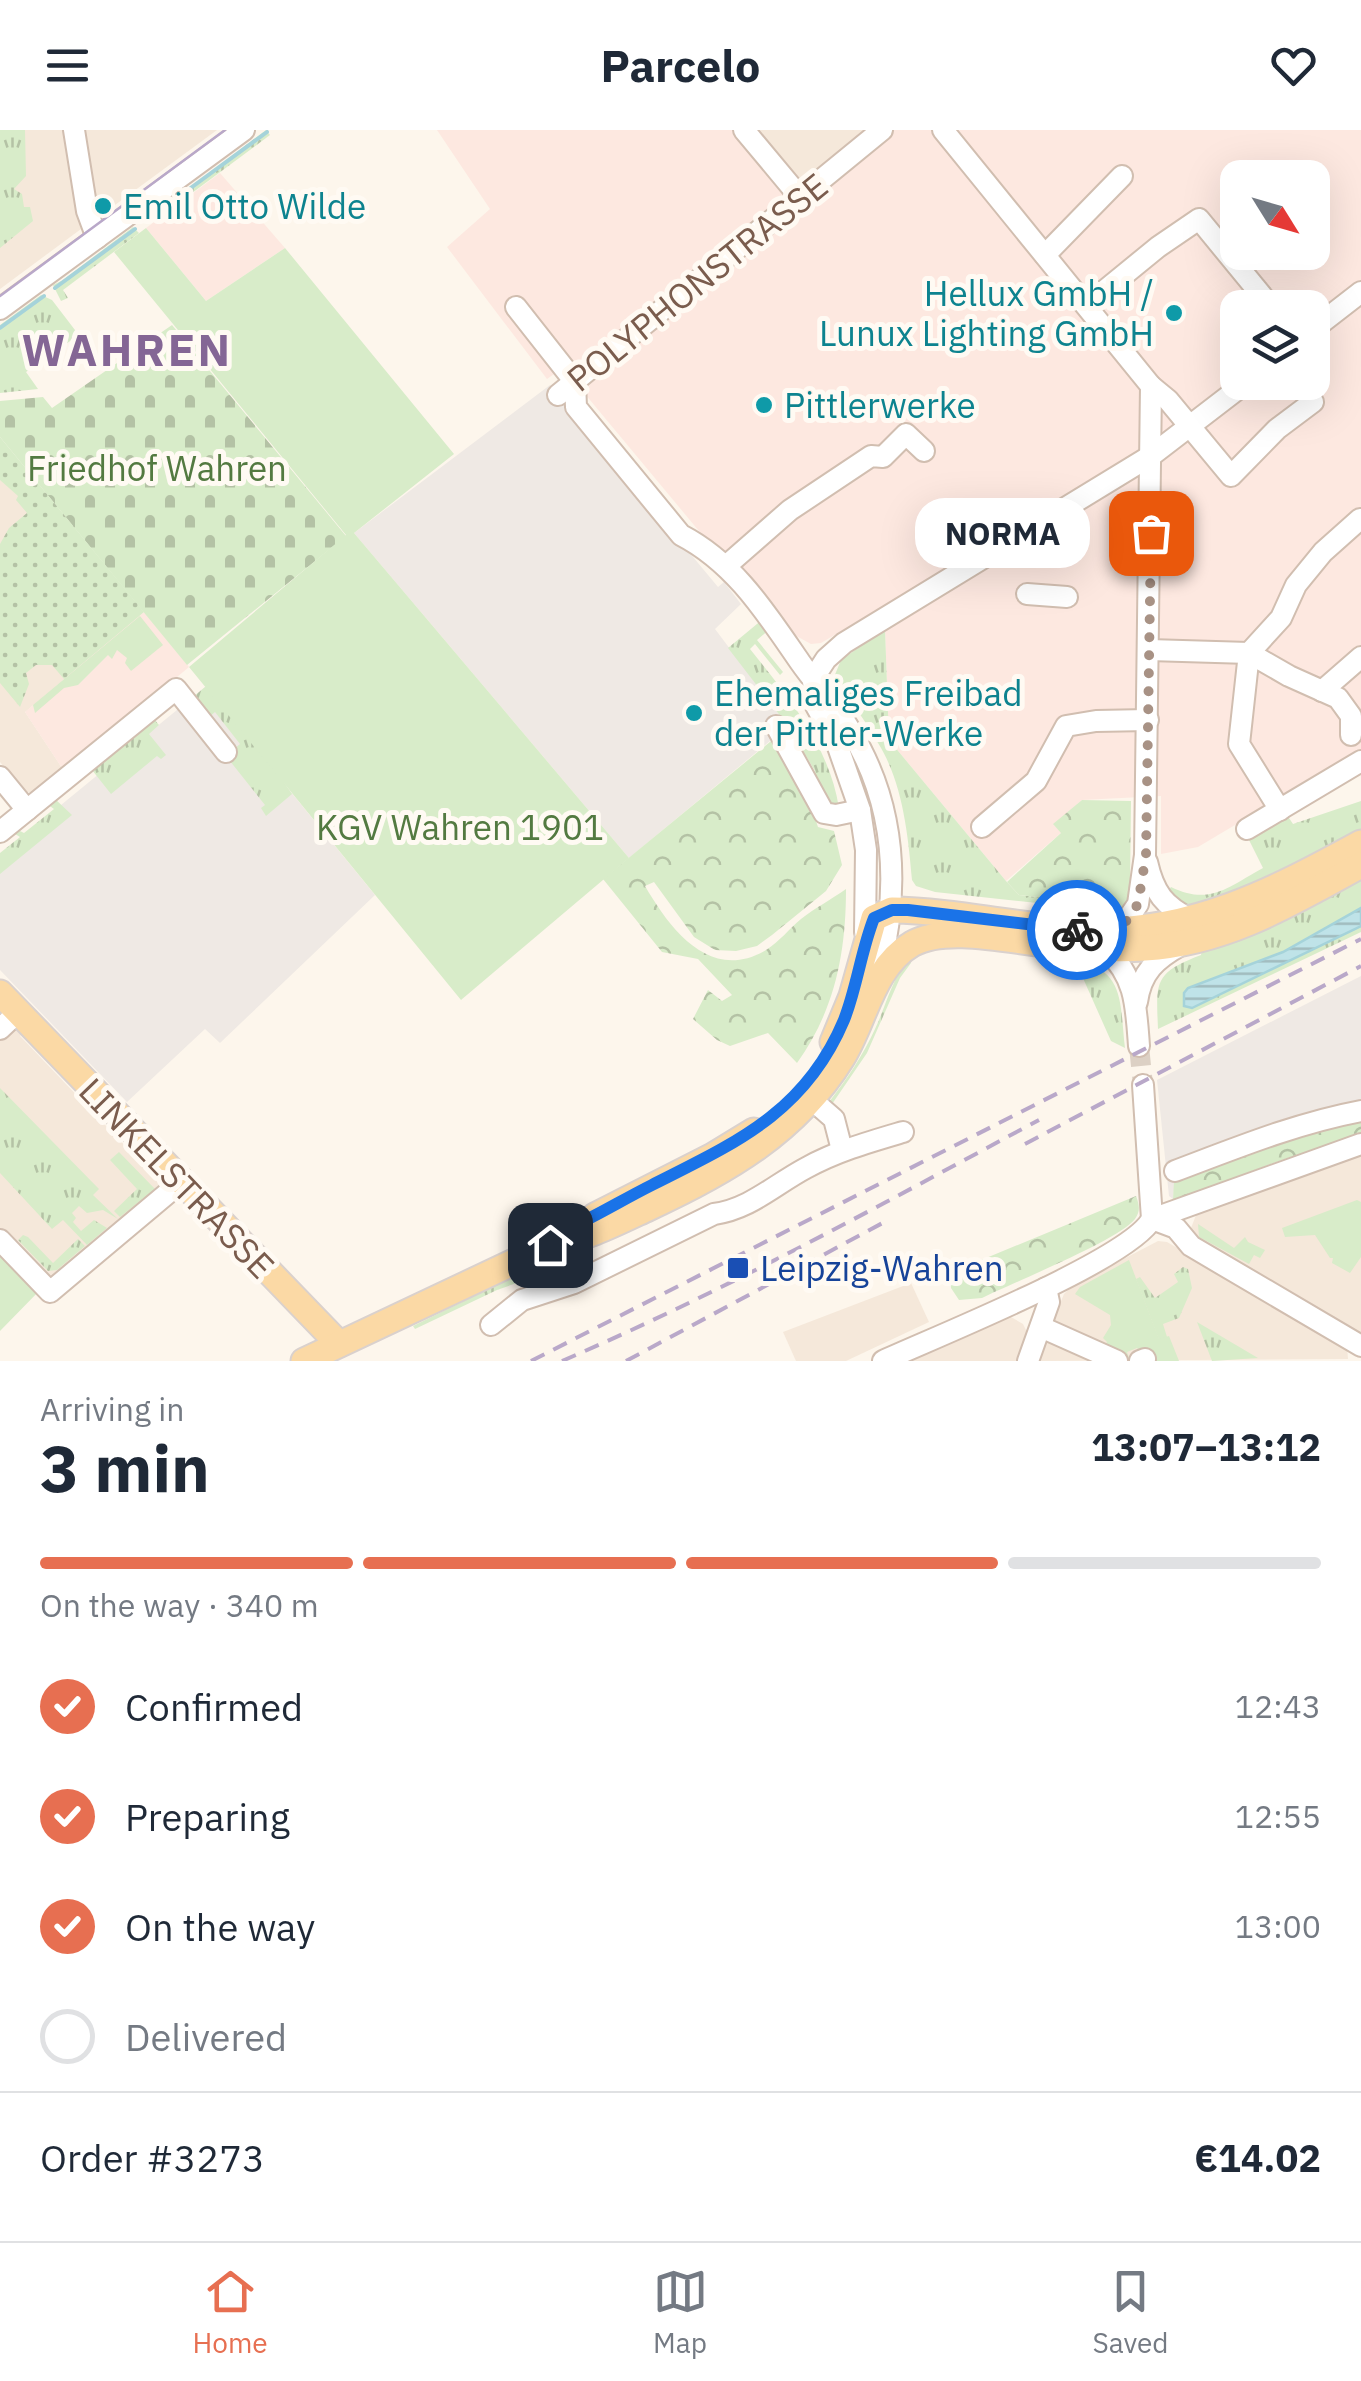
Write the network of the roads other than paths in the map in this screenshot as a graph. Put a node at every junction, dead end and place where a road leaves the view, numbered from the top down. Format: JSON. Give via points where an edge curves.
{"nodes":[{"id":1,"x":74,"y":130,"type":"edge"},
{"id":2,"x":244,"y":130,"type":"edge"},
{"id":3,"x":744,"y":130,"type":"edge"},
{"id":4,"x":882,"y":130,"type":"edge"},
{"id":5,"x":943,"y":130,"type":"edge"},
{"id":6,"x":1122,"y":176,"type":"dead end"},
{"id":7,"x":799,"y":196,"type":"junction"},
{"id":8,"x":97,"y":238,"type":"junction"},
{"id":9,"x":1045,"y":254,"type":"junction"},
{"id":10,"x":1257,"y":290,"type":"edge"},
{"id":11,"x":1360,"y":293,"type":"edge"},
{"id":12,"x":1087,"y":305,"type":"junction"},
{"id":13,"x":516,"y":307,"type":"dead end"},
{"id":14,"x":0,"y":309,"type":"edge"},
{"id":15,"x":1330,"y":316,"type":"edge"},
{"id":16,"x":1151,"y":386,"type":"junction"},
{"id":17,"x":566,"y":389,"type":"junction"},
{"id":18,"x":1226,"y":400,"type":"edge"},
{"id":19,"x":1312,"y":402,"type":"dead end"},
{"id":20,"x":1192,"y":428,"type":"junction"},
{"id":21,"x":924,"y":451,"type":"dead end"},
{"id":22,"x":1152,"y":456,"type":"junction"},
{"id":23,"x":1360,"y":518,"type":"edge"},
{"id":24,"x":726,"y":566,"type":"junction"},
{"id":25,"x":1028,"y":594,"type":"dead end"},
{"id":26,"x":1067,"y":597,"type":"dead end"},
{"id":27,"x":1149,"y":650,"type":"junction"},
{"id":28,"x":1249,"y":653,"type":"junction"},
{"id":29,"x":1361,"y":657,"type":"edge"},
{"id":30,"x":813,"y":679,"type":"junction"},
{"id":31,"x":1330,"y":694,"type":"junction"},
{"id":32,"x":1361,"y":699,"type":"edge"},
{"id":33,"x":1148,"y":720,"type":"junction"},
{"id":34,"x":776,"y":726,"type":"dead end"},
{"id":35,"x":1352,"y":736,"type":"dead end"},
{"id":36,"x":226,"y":752,"type":"dead end"},
{"id":37,"x":1361,"y":761,"type":"edge"},
{"id":38,"x":0,"y":778,"type":"edge"},
{"id":39,"x":27,"y":810,"type":"junction"},
{"id":40,"x":860,"y":810,"type":"junction"},
{"id":41,"x":1280,"y":810,"type":"junction"},
{"id":42,"x":982,"y":828,"type":"dead end"},
{"id":43,"x":1247,"y":829,"type":"dead end"},
{"id":44,"x":0,"y":832,"type":"edge"},
{"id":45,"x":1361,"y":843,"type":"edge"},
{"id":46,"x":1146,"y":855,"type":"junction"},
{"id":47,"x":1361,"y":864,"type":"edge"},
{"id":48,"x":880,"y":914,"type":"junction"},
{"id":49,"x":1192,"y":920,"type":"junction"},
{"id":50,"x":932,"y":936,"type":"junction"},
{"id":51,"x":1113,"y":939,"type":"junction"},
{"id":52,"x":1182,"y":944,"type":"junction"},
{"id":53,"x":877,"y":980,"type":"junction"},
{"id":54,"x":1136,"y":1008,"type":"junction"},
{"id":55,"x":6,"y":1011,"type":"edge"},
{"id":56,"x":1140,"y":1046,"type":"tunnel mouth"},
{"id":57,"x":1142,"y":1085,"type":"tunnel mouth"},
{"id":58,"x":811,"y":1099,"type":"junction"},
{"id":59,"x":1361,"y":1111,"type":"edge"},
{"id":60,"x":903,"y":1132,"type":"dead end"},
{"id":61,"x":1361,"y":1144,"type":"edge"},
{"id":62,"x":842,"y":1150,"type":"junction"},
{"id":63,"x":1175,"y":1171,"type":"dead end"},
{"id":64,"x":181,"y":1182,"type":"junction"},
{"id":65,"x":1152,"y":1219,"type":"junction"},
{"id":66,"x":0,"y":1240,"type":"edge"},
{"id":67,"x":550,"y":1245,"type":"junction"},
{"id":68,"x":1046,"y":1288,"type":"junction"},
{"id":69,"x":491,"y":1325,"type":"dead end"},
{"id":70,"x":1041,"y":1327,"type":"junction"},
{"id":71,"x":1361,"y":1346,"type":"edge"},
{"id":72,"x":347,"y":1352,"type":"edge"},
{"id":73,"x":1361,"y":1355,"type":"edge"},
{"id":74,"x":304,"y":1361,"type":"edge"},
{"id":75,"x":883,"y":1361,"type":"edge"},
{"id":76,"x":1028,"y":1361,"type":"edge"},
{"id":77,"x":1116,"y":1361,"type":"edge"},
{"id":78,"x":1354,"y":1361,"type":"edge"}],
"edges":[{"from":1,"to":8,"type":"street","via":[[86,212]]},
{"from":2,"to":8,"type":"street"},
{"from":3,"to":7,"type":"street"},
{"from":4,"to":7,"type":"street","name":"POLYPHONSTRASSE"},
{"from":5,"to":9,"type":"street"},
{"from":6,"to":9,"type":"street"},
{"from":7,"to":17,"type":"street","name":"POLYPHONSTRASSE"},
{"from":8,"to":14,"type":"street"},
{"from":9,"to":12,"type":"street"},
{"from":10,"to":12,"type":"street","via":[[1199,219]]},
{"from":11,"to":15,"type":"street"},
{"from":12,"to":16,"type":"street"},
{"from":13,"to":17,"type":"street"},
{"from":16,"to":20,"type":"street"},
{"from":16,"to":22,"type":"street"},
{"from":17,"to":24,"type":"street","via":[[681,535]]},
{"from":18,"to":20,"type":"street"},
{"from":19,"to":20,"type":"street","via":[[1231,476]]},
{"from":20,"to":22,"type":"street"},
{"from":21,"to":24,"type":"street","via":[[906,434],[883,456],[871,456],[790,510]]},
{"from":22,"to":27,"type":"street"},
{"from":22,"to":30,"type":"street","via":[[844,643]]},
{"from":23,"to":28,"type":"street","via":[[1323,552],[1296,585],[1281,618]]},
{"from":24,"to":30,"type":"street"},
{"from":25,"to":26,"type":"street"},
{"from":27,"to":28,"type":"street"},
{"from":27,"to":33,"type":"street"},
{"from":28,"to":31,"type":"street"},
{"from":28,"to":41,"type":"street","via":[[1239,744]]},
{"from":29,"to":31,"type":"street"},
{"from":30,"to":40,"type":"street","via":[[816,706]]},
{"from":30,"to":48,"type":"street","via":[[853,734],[879,794],[891,848]]},
{"from":31,"to":32,"type":"street"},
{"from":31,"to":35,"type":"street","via":[[1351,716]]},
{"from":33,"to":42,"type":"street","via":[[1066,726],[1036,781]]},
{"from":33,"to":46,"type":"street"},
{"from":34,"to":40,"type":"street","via":[[824,813]]},
{"from":36,"to":39,"type":"street","via":[[176,689]]},
{"from":37,"to":41,"type":"street"},
{"from":38,"to":39,"type":"street"},
{"from":39,"to":44,"type":"street"},
{"from":40,"to":48,"type":"street"},
{"from":41,"to":43,"type":"street"},
{"from":45,"to":49,"type":"main road","via":[[1260,896]]},
{"from":46,"to":49,"type":"street","via":[[1156,894]]},
{"from":46,"to":51,"type":"street","via":[[1138,904]]},
{"from":47,"to":52,"type":"main road","via":[[1271,914]]},
{"from":48,"to":50,"type":"street"},
{"from":48,"to":51,"type":"main road","via":[[1068,929]]},
{"from":48,"to":53,"type":"street"},
{"from":48,"to":67,"type":"main road","via":[[864,943],[834,1042],[796,1094],[734,1145],[570,1228]]},
{"from":49,"to":51,"type":"main road"},
{"from":50,"to":51,"type":"main road"},
{"from":50,"to":53,"type":"main road","via":[[908,947]]},
{"from":51,"to":52,"type":"main road"},
{"from":51,"to":54,"type":"street"},
{"from":52,"to":54,"type":"street","via":[[1144,975]]},
{"from":53,"to":58,"type":"main road","via":[[851,1042]]},
{"from":54,"to":56,"type":"street"},
{"from":55,"to":64,"type":"main road","name":"LINKELSTRASSE"},
{"from":57,"to":65,"type":"street"},
{"from":58,"to":62,"type":"street","via":[[834,1119]]},
{"from":58,"to":67,"type":"main road","via":[[778,1133],[721,1173],[579,1240]]},
{"from":59,"to":63,"type":"street"},
{"from":60,"to":62,"type":"street"},
{"from":61,"to":65,"type":"street"},
{"from":62,"to":69,"type":"street","via":[[736,1211],[714,1214],[574,1283],[522,1300]]},
{"from":64,"to":66,"type":"street","via":[[50,1292]]},
{"from":64,"to":72,"type":"main road","name":"LINKELSTRASSE"},
{"from":65,"to":68,"type":"street","via":[[1128,1243]]},
{"from":65,"to":71,"type":"street"},
{"from":67,"to":72,"type":"main road"},
{"from":68,"to":70,"type":"street","via":[[1050,1302]]},
{"from":68,"to":75,"type":"street"},
{"from":70,"to":76,"type":"street"},
{"from":70,"to":77,"type":"street"},
{"from":72,"to":74,"type":"main road"},
{"from":73,"to":78,"type":"street"}]}
